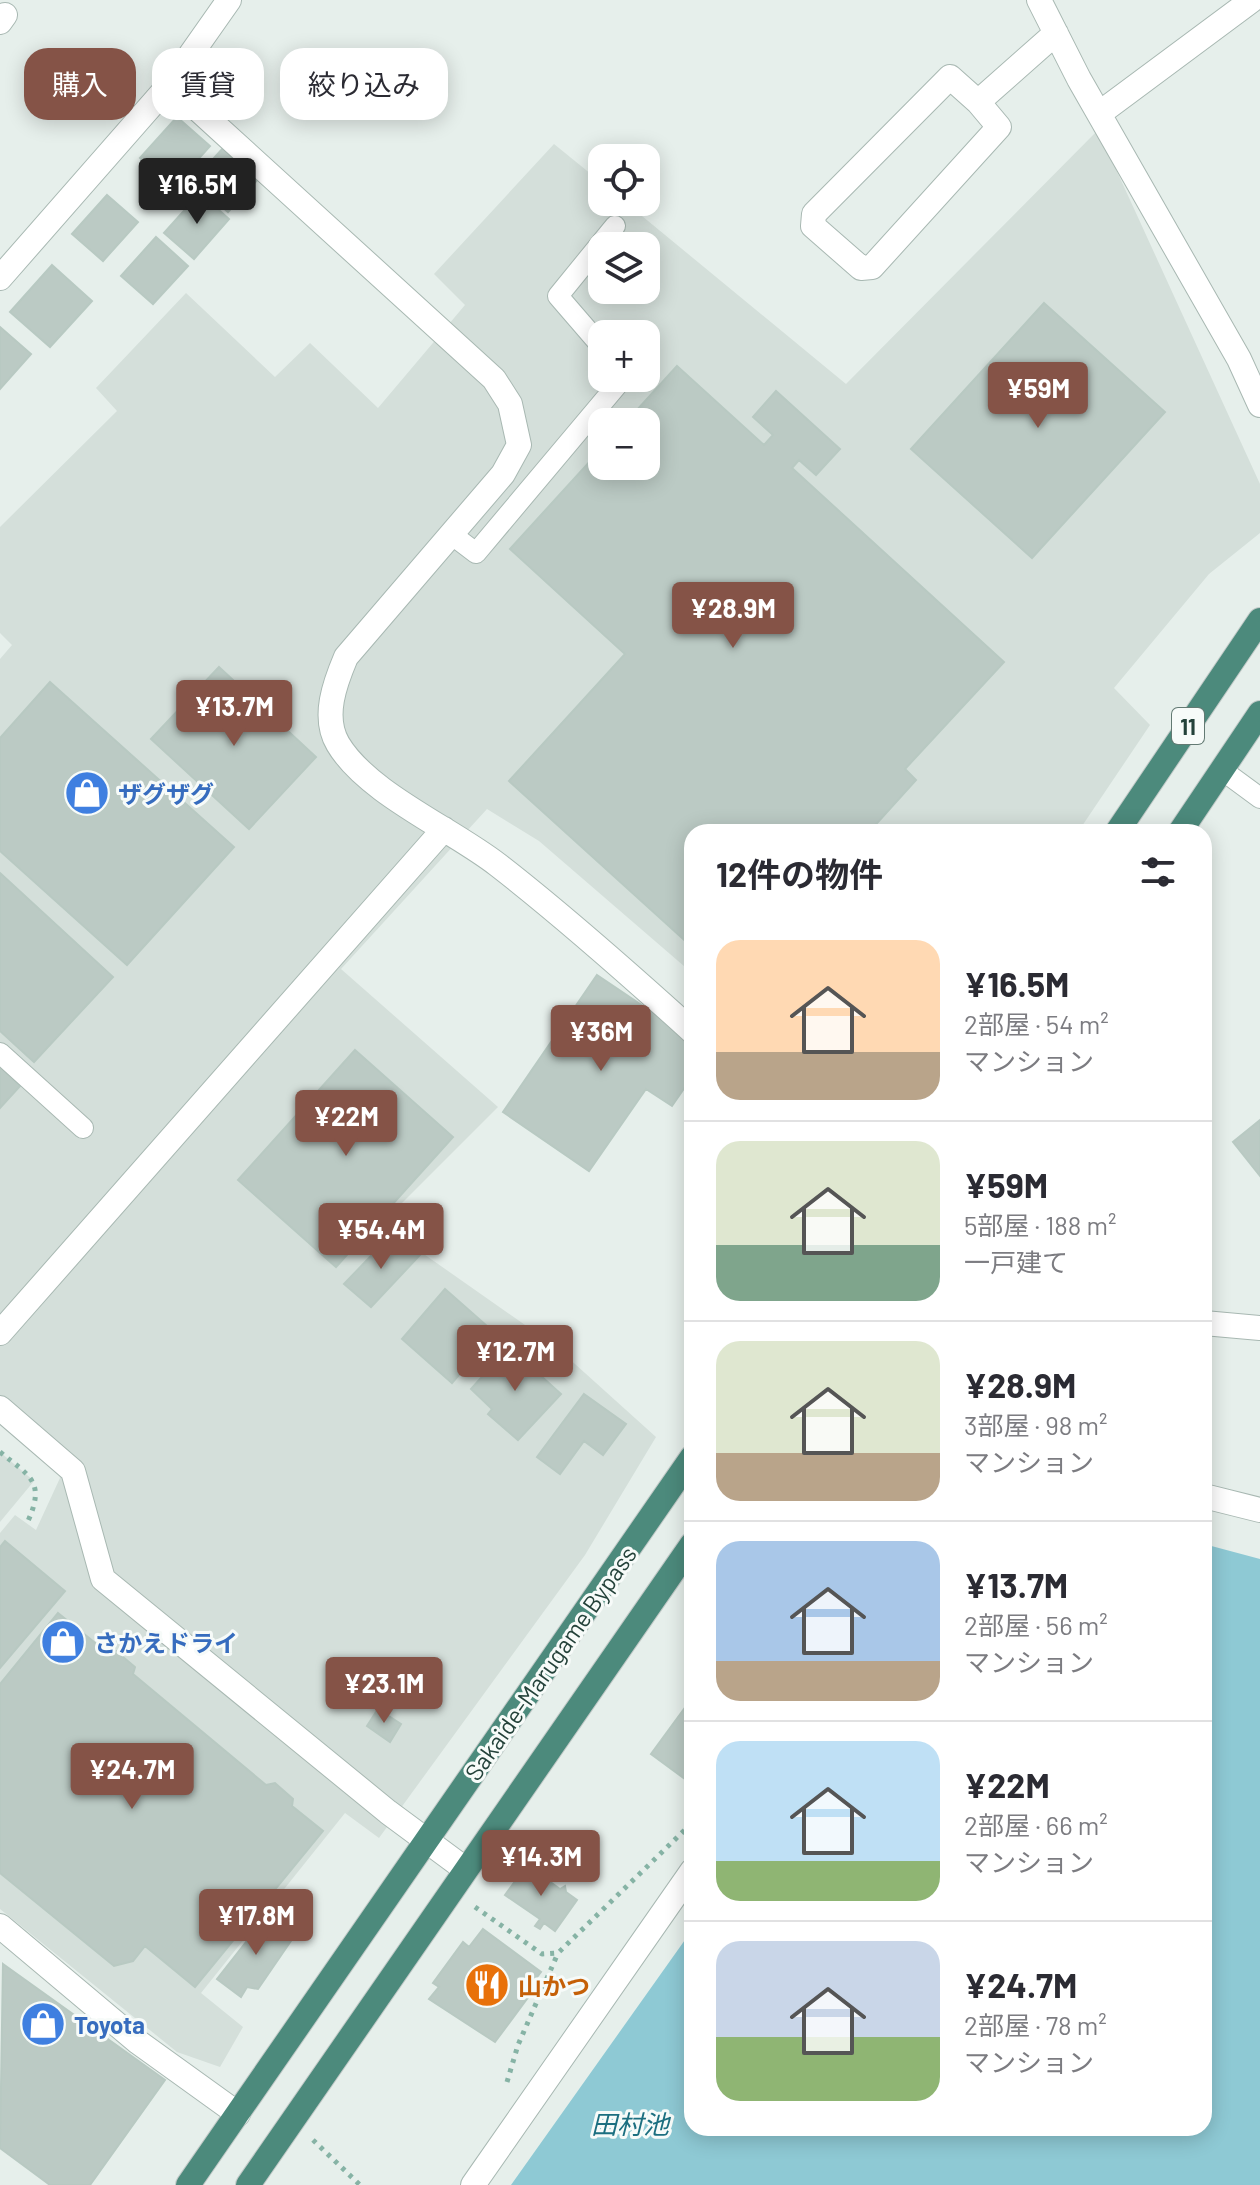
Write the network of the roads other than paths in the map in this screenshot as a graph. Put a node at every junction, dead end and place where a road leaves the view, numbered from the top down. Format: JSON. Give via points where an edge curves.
{"nodes":[{"id":1,"x":229,"y":0,"type":"edge"},
{"id":2,"x":1039,"y":0,"type":"edge"},
{"id":3,"x":1252,"y":0,"type":"edge"},
{"id":4,"x":1056,"y":33,"type":"junction"},
{"id":5,"x":195,"y":48,"type":"edge"},
{"id":6,"x":978,"y":102,"type":"junction"},
{"id":7,"x":152,"y":105,"type":"edge"},
{"id":8,"x":1100,"y":113,"type":"junction"},
{"id":9,"x":210,"y":120,"type":"edge"},
{"id":10,"x":615,"y":226,"type":"dead end"},
{"id":11,"x":0,"y":278,"type":"edge"},
{"id":12,"x":588,"y":331,"type":"edge"},
{"id":13,"x":611,"y":392,"type":"edge"},
{"id":14,"x":1260,"y":405,"type":"edge"},
{"id":15,"x":451,"y":534,"type":"junction"},
{"id":16,"x":1260,"y":620,"type":"edge"},
{"id":17,"x":1260,"y":713,"type":"edge"},
{"id":18,"x":1222,"y":770,"type":"junction"},
{"id":19,"x":1260,"y":798,"type":"edge"},
{"id":20,"x":1122,"y":824,"type":"edge"},
{"id":21,"x":1185,"y":824,"type":"edge"},
{"id":22,"x":444,"y":829,"type":"junction"},
{"id":23,"x":684,"y":1024,"type":"edge"},
{"id":24,"x":0,"y":1053,"type":"edge"},
{"id":25,"x":83,"y":1128,"type":"dead end"},
{"id":26,"x":1212,"y":1324,"type":"edge"},
{"id":27,"x":1260,"y":1328,"type":"edge"},
{"id":28,"x":0,"y":1333,"type":"edge"},
{"id":29,"x":0,"y":1408,"type":"edge"},
{"id":30,"x":684,"y":1469,"type":"edge"},
{"id":31,"x":1212,"y":1498,"type":"edge"},
{"id":32,"x":1260,"y":1510,"type":"edge"},
{"id":33,"x":684,"y":1555,"type":"edge"},
{"id":34,"x":427,"y":1841,"type":"junction"},
{"id":35,"x":465,"y":1869,"type":"junction"},
{"id":36,"x":684,"y":1882,"type":"edge"},
{"id":37,"x":0,"y":1926,"type":"edge"},
{"id":38,"x":238,"y":2114,"type":"junction"},
{"id":39,"x":188,"y":2185,"type":"edge"},
{"id":40,"x":248,"y":2185,"type":"edge"},
{"id":41,"x":473,"y":2185,"type":"edge"}],
"edges":[{"from":1,"to":5,"type":"street"},
{"from":2,"to":4,"type":"street"},
{"from":3,"to":8,"type":"street"},
{"from":4,"to":6,"type":"street"},
{"from":4,"to":8,"type":"street"},
{"from":6,"to":6,"type":"street","via":[[950,77],[814,214],[813,226],[861,268],[872,267],[999,127]]},
{"from":7,"to":11,"type":"street"},
{"from":8,"to":14,"type":"street"},
{"from":9,"to":15,"type":"street","via":[[494,379],[510,404],[519,445],[503,474]]},
{"from":10,"to":12,"type":"lane","via":[[558,296]]},
{"from":13,"to":15,"type":"lane","via":[[476,553]]},
{"from":15,"to":22,"type":"street","via":[[346,657],[334,683],[330,713],[337,743],[361,774]]},
{"from":16,"to":20,"type":"highway","number":"11"},
{"from":17,"to":18,"type":"highway","number":"11"},
{"from":18,"to":19,"type":"lane"},
{"from":18,"to":21,"type":"highway","number":"11"},
{"from":22,"to":23,"type":"street","via":[[496,863]]},
{"from":22,"to":28,"type":"street"},
{"from":24,"to":25,"type":"lane"},
{"from":26,"to":27,"type":"street"},
{"from":29,"to":34,"type":"street","via":[[73,1471],[103,1579]]},
{"from":30,"to":34,"type":"highway","name":"Sakaide-Marugame Bypass"},
{"from":31,"to":32,"type":"street"},
{"from":33,"to":35,"type":"highway","name":"Sakaide-Marugame Bypass"},
{"from":34,"to":35,"type":"street"},
{"from":34,"to":38,"type":"highway","name":"Sakaide-Marugame Bypass"},
{"from":35,"to":40,"type":"highway","name":"Sakaide-Marugame Bypass"},
{"from":36,"to":41,"type":"street"},
{"from":37,"to":38,"type":"street","via":[[138,2042]]},
{"from":38,"to":39,"type":"highway","name":"Sakaide-Marugame Bypass"}]}
